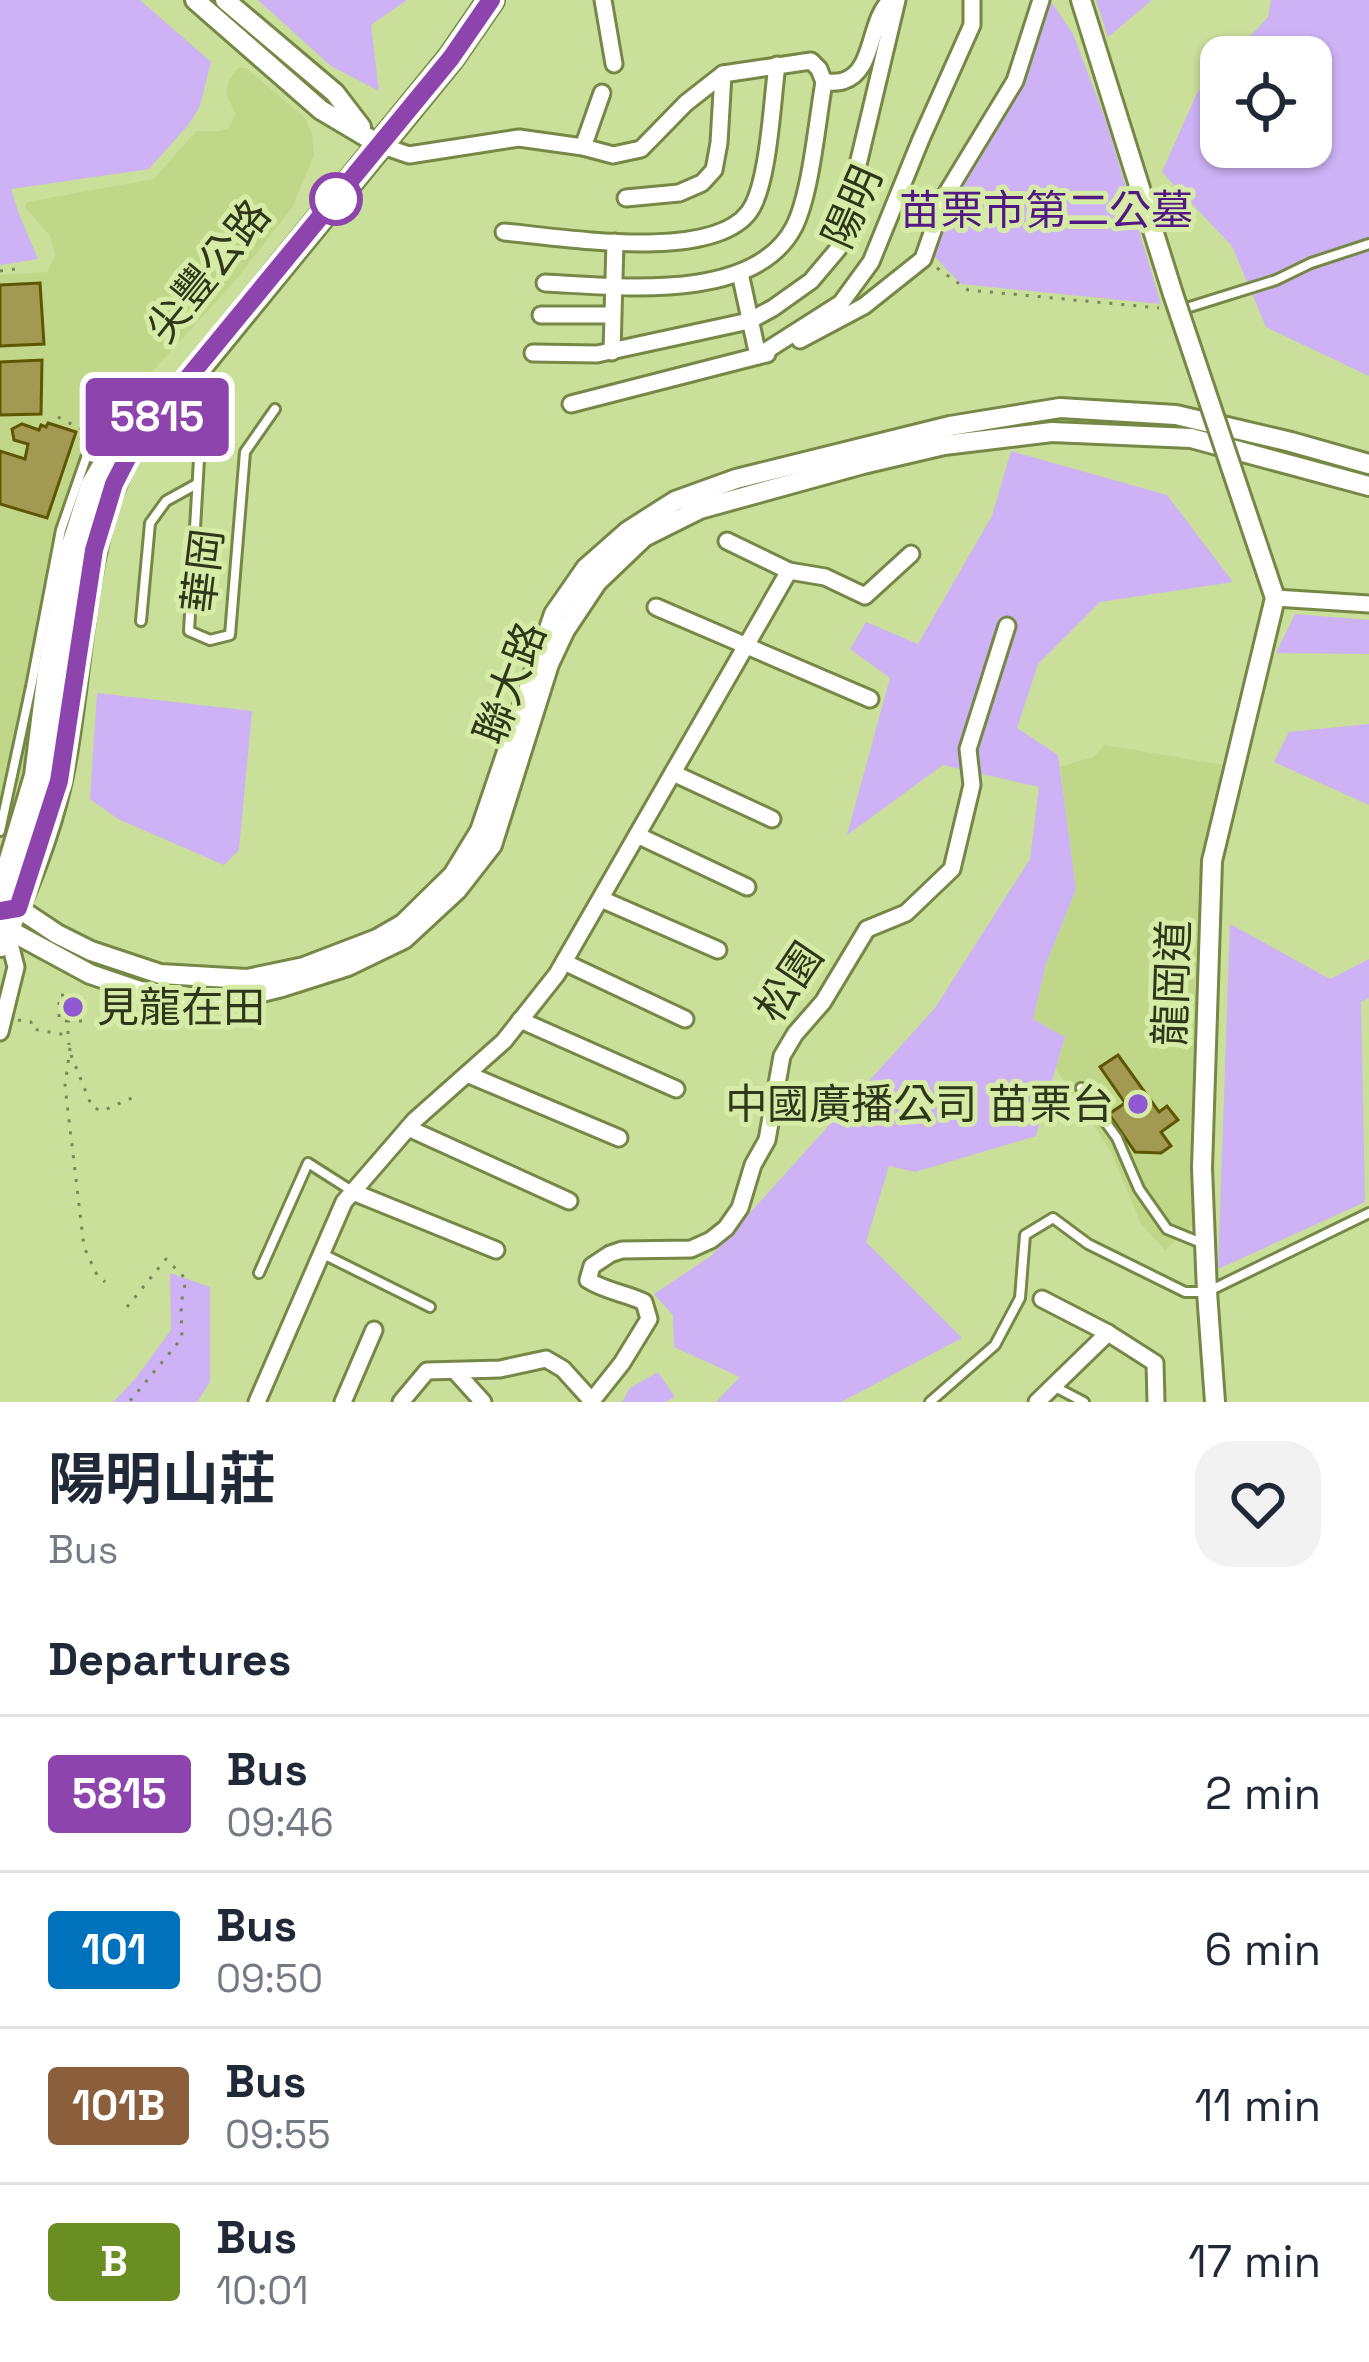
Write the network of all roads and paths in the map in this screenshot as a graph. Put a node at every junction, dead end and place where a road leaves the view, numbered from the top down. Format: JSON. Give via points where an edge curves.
{"nodes":[{"id":1,"x":195,"y":0,"type":"edge"},
{"id":2,"x":225,"y":0,"type":"edge"},
{"id":3,"x":474,"y":0,"type":"edge"},
{"id":4,"x":491,"y":0,"type":"edge"},
{"id":5,"x":604,"y":0,"type":"edge"},
{"id":6,"x":894,"y":0,"type":"edge"},
{"id":7,"x":972,"y":0,"type":"edge"},
{"id":8,"x":1042,"y":0,"type":"edge"},
{"id":9,"x":1081,"y":0,"type":"edge"},
{"id":10,"x":614,"y":64,"type":"dead end"},
{"id":11,"x":777,"y":65,"type":"junction"},
{"id":12,"x":723,"y":74,"type":"junction"},
{"id":13,"x":824,"y":82,"type":"junction"},
{"id":14,"x":602,"y":93,"type":"dead end"},
{"id":15,"x":374,"y":140,"type":"junction"},
{"id":16,"x":583,"y":147,"type":"junction"},
{"id":17,"x":626,"y":198,"type":"dead end"},
{"id":18,"x":504,"y":232,"type":"dead end"},
{"id":19,"x":616,"y":242,"type":"junction"},
{"id":20,"x":1369,"y":244,"type":"edge"},
{"id":21,"x":923,"y":259,"type":"junction"},
{"id":22,"x":16,"y":269,"type":"dead end"},
{"id":23,"x":0,"y":271,"type":"edge"},
{"id":24,"x":740,"y":273,"type":"junction"},
{"id":25,"x":545,"y":283,"type":"dead end"},
{"id":26,"x":614,"y":286,"type":"junction"},
{"id":27,"x":1176,"y":302,"type":"junction"},
{"id":28,"x":541,"y":315,"type":"dead end"},
{"id":29,"x":612,"y":315,"type":"junction"},
{"id":30,"x":749,"y":321,"type":"junction"},
{"id":31,"x":612,"y":352,"type":"junction"},
{"id":32,"x":533,"y":353,"type":"dead end"},
{"id":33,"x":758,"y":356,"type":"junction"},
{"id":34,"x":171,"y":390,"type":"junction"},
{"id":35,"x":571,"y":404,"type":"dead end"},
{"id":36,"x":274,"y":409,"type":"dead end"},
{"id":37,"x":58,"y":417,"type":"dead end"},
{"id":38,"x":104,"y":421,"type":"dead end"},
{"id":39,"x":86,"y":427,"type":"dead end"},
{"id":40,"x":861,"y":456,"type":"junction"},
{"id":41,"x":1369,"y":464,"type":"edge"},
{"id":42,"x":196,"y":484,"type":"junction"},
{"id":43,"x":1369,"y":487,"type":"edge"},
{"id":44,"x":727,"y":541,"type":"dead end"},
{"id":45,"x":911,"y":554,"type":"dead end"},
{"id":46,"x":789,"y":571,"type":"junction"},
{"id":47,"x":1275,"y":598,"type":"junction"},
{"id":48,"x":1369,"y":604,"type":"edge"},
{"id":49,"x":656,"y":607,"type":"dead end"},
{"id":50,"x":141,"y":621,"type":"dead end"},
{"id":51,"x":1006,"y":626,"type":"dead end"},
{"id":52,"x":746,"y":647,"type":"junction"},
{"id":53,"x":870,"y":699,"type":"dead end"},
{"id":54,"x":15,"y":767,"type":"junction"},
{"id":55,"x":0,"y":772,"type":"edge"},
{"id":56,"x":673,"y":773,"type":"junction"},
{"id":57,"x":772,"y":819,"type":"dead end"},
{"id":58,"x":0,"y":831,"type":"edge"},
{"id":59,"x":637,"y":835,"type":"junction"},
{"id":60,"x":747,"y":887,"type":"dead end"},
{"id":61,"x":601,"y":898,"type":"junction"},
{"id":62,"x":4,"y":918,"type":"edge"},
{"id":63,"x":718,"y":950,"type":"dead end"},
{"id":64,"x":564,"y":962,"type":"junction"},
{"id":65,"x":685,"y":1019,"type":"dead end"},
{"id":66,"x":520,"y":1020,"type":"junction"},
{"id":67,"x":68,"y":1022,"type":"junction"},
{"id":68,"x":2,"y":1025,"type":"edge"},
{"id":69,"x":68,"y":1035,"type":"junction"},
{"id":70,"x":70,"y":1048,"type":"junction"},
{"id":71,"x":467,"y":1074,"type":"junction"},
{"id":72,"x":1081,"y":1088,"type":"dead end"},
{"id":73,"x":676,"y":1089,"type":"dead end"},
{"id":74,"x":133,"y":1098,"type":"dead end"},
{"id":75,"x":408,"y":1128,"type":"junction"},
{"id":76,"x":619,"y":1138,"type":"dead end"},
{"id":77,"x":353,"y":1192,"type":"junction"},
{"id":78,"x":569,"y":1202,"type":"dead end"},
{"id":79,"x":1369,"y":1213,"type":"edge"},
{"id":80,"x":1205,"y":1245,"type":"junction"},
{"id":81,"x":496,"y":1250,"type":"dead end"},
{"id":82,"x":322,"y":1254,"type":"junction"},
{"id":83,"x":259,"y":1273,"type":"dead end"},
{"id":84,"x":105,"y":1282,"type":"dead end"},
{"id":85,"x":1207,"y":1292,"type":"junction"},
{"id":86,"x":1042,"y":1299,"type":"dead end"},
{"id":87,"x":430,"y":1306,"type":"dead end"},
{"id":88,"x":127,"y":1307,"type":"dead end"},
{"id":89,"x":374,"y":1330,"type":"dead end"},
{"id":90,"x":1108,"y":1333,"type":"junction"},
{"id":91,"x":455,"y":1371,"type":"junction"},
{"id":92,"x":1054,"y":1386,"type":"junction"},
{"id":93,"x":129,"y":1402,"type":"edge"},
{"id":94,"x":257,"y":1402,"type":"edge"},
{"id":95,"x":343,"y":1402,"type":"edge"},
{"id":96,"x":401,"y":1402,"type":"edge"},
{"id":97,"x":483,"y":1402,"type":"edge"},
{"id":98,"x":591,"y":1402,"type":"edge"},
{"id":99,"x":930,"y":1402,"type":"edge"},
{"id":100,"x":1037,"y":1402,"type":"edge"},
{"id":101,"x":1084,"y":1402,"type":"edge"},
{"id":102,"x":1156,"y":1402,"type":"edge"},
{"id":103,"x":1215,"y":1402,"type":"edge"}],
"edges":[{"from":1,"to":15,"type":"street","via":[[321,110]]},
{"from":2,"to":15,"type":"street","via":[[335,93]]},
{"from":3,"to":15,"type":"main road","name":"尖豐公路"},
{"from":4,"to":15,"type":"main road","name":"尖豐公路","via":[[451,58]]},
{"from":5,"to":10,"type":"street"},
{"from":6,"to":13,"type":"street","name":"陽明","via":[[881,9],[862,66],[846,81]]},
{"from":6,"to":30,"type":"street","name":"陽明","via":[[838,249],[811,281]]},
{"from":7,"to":33,"type":"street","name":"陽明","via":[[972,25],[871,262],[841,302]]},
{"from":8,"to":21,"type":"street","via":[[1015,81],[945,196]]},
{"from":9,"to":27,"type":"street"},
{"from":11,"to":12,"type":"street"},
{"from":11,"to":13,"type":"street","via":[[811,61]]},
{"from":11,"to":19,"type":"street","via":[[762,182],[748,213],[719,234],[688,242]]},
{"from":12,"to":16,"type":"street","via":[[641,149],[613,155]]},
{"from":12,"to":17,"type":"street","via":[[714,170],[679,193]]},
{"from":13,"to":24,"type":"street","name":"陽明","via":[[794,228],[778,250]]},
{"from":14,"to":16,"type":"street"},
{"from":15,"to":16,"type":"street","via":[[409,155],[519,138]]},
{"from":15,"to":34,"type":"main road","name":"尖豐公路"},
{"from":18,"to":19,"type":"street"},
{"from":19,"to":26,"type":"street"},
{"from":20,"to":27,"type":"lane","via":[[1276,280]]},
{"from":21,"to":27,"type":"path","via":[[968,290]]},
{"from":21,"to":33,"type":"street","via":[[864,306]]},
{"from":22,"to":23,"type":"path"},
{"from":24,"to":26,"type":"street","name":"陽明"},
{"from":24,"to":30,"type":"street"},
{"from":25,"to":26,"type":"street","name":"陽明"},
{"from":26,"to":29,"type":"street"},
{"from":27,"to":47,"type":"street","bridge":true},
{"from":28,"to":29,"type":"street"},
{"from":29,"to":31,"type":"street"},
{"from":30,"to":31,"type":"street","name":"陽明"},
{"from":30,"to":33,"type":"street"},
{"from":31,"to":32,"type":"street","name":"陽明"},
{"from":33,"to":35,"type":"street","name":"陽明"},
{"from":34,"to":42,"type":"lane","name":"華岡","via":[[201,425]]},
{"from":34,"to":62,"type":"main road","name":"尖豐公路","via":[[114,484],[94,550],[59,781]]},
{"from":36,"to":42,"type":"lane","name":"華岡","via":[[245,452],[230,635],[210,640],[189,631]]},
{"from":37,"to":39,"type":"path","via":[[81,429],[81,439]]},
{"from":38,"to":54,"type":"lane","via":[[61,530]]},
{"from":40,"to":41,"type":"street","name":"聯大路","via":[[950,426],[1060,408],[1176,416]]},
{"from":40,"to":43,"type":"street","name":"聯大路","via":[[1052,432],[1191,438]]},
{"from":40,"to":62,"type":"street","name":"聯大路","via":[[700,509],[644,537],[597,582],[549,664],[492,845],[404,939],[282,987],[197,998],[107,980]]},
{"from":42,"to":50,"type":"lane","name":"華岡","via":[[166,501],[150,524]]},
{"from":44,"to":46,"type":"street"},
{"from":45,"to":46,"type":"street","via":[[865,596]]},
{"from":46,"to":52,"type":"street"},
{"from":47,"to":48,"type":"street"},
{"from":47,"to":80,"type":"street","name":"龍岡道","via":[[1212,861]]},
{"from":49,"to":52,"type":"street"},
{"from":51,"to":98,"type":"street","name":"松園","via":[[968,749],[972,785],[952,868],[906,913],[867,929],[795,1034],[782,1056],[767,1140],[726,1228],[691,1249],[622,1250],[592,1266],[588,1280],[644,1302],[649,1318]]},
{"from":52,"to":53,"type":"street"},
{"from":52,"to":56,"type":"street"},
{"from":54,"to":55,"type":"lane"},
{"from":54,"to":58,"type":"lane"},
{"from":56,"to":57,"type":"street"},
{"from":56,"to":59,"type":"street"},
{"from":59,"to":60,"type":"street"},
{"from":59,"to":61,"type":"street"},
{"from":61,"to":63,"type":"street"},
{"from":61,"to":64,"type":"street"},
{"from":62,"to":68,"type":"street","via":[[16,967]]},
{"from":64,"to":65,"type":"street"},
{"from":64,"to":66,"type":"street"},
{"from":66,"to":71,"type":"street"},
{"from":66,"to":73,"type":"street"},
{"from":67,"to":67,"type":"path","via":[[59,1020],[59,995],[83,996],[82,1021]]},
{"from":67,"to":69,"type":"path"},
{"from":68,"to":69,"type":"path","via":[[31,1022],[32,1029]]},
{"from":69,"to":70,"type":"path"},
{"from":70,"to":74,"type":"path","via":[[92,1108]]},
{"from":70,"to":84,"type":"path","via":[[65,1086],[85,1247]]},
{"from":71,"to":75,"type":"street"},
{"from":71,"to":76,"type":"street"},
{"from":72,"to":80,"type":"lane","via":[[1167,1229]]},
{"from":75,"to":77,"type":"street"},
{"from":75,"to":78,"type":"street"},
{"from":77,"to":81,"type":"street"},
{"from":77,"to":82,"type":"street"},
{"from":77,"to":83,"type":"lane","via":[[308,1163]]},
{"from":79,"to":85,"type":"lane"},
{"from":80,"to":85,"type":"street","name":"龍岡道"},
{"from":82,"to":87,"type":"lane"},
{"from":82,"to":94,"type":"street"},
{"from":85,"to":99,"type":"lane","via":[[1184,1292],[1053,1218],[1024,1235],[1020,1298],[994,1345]]},
{"from":85,"to":103,"type":"street","name":"龍岡道"},
{"from":86,"to":90,"type":"street"},
{"from":88,"to":93,"type":"path","via":[[166,1258],[186,1279],[182,1338]]},
{"from":89,"to":95,"type":"street"},
{"from":90,"to":92,"type":"street"},
{"from":90,"to":102,"type":"street","via":[[1155,1363]]},
{"from":91,"to":96,"type":"street","via":[[428,1371]]},
{"from":91,"to":97,"type":"street"},
{"from":91,"to":98,"type":"street","via":[[546,1359]]},
{"from":92,"to":100,"type":"street"},
{"from":92,"to":101,"type":"lane"}]}
